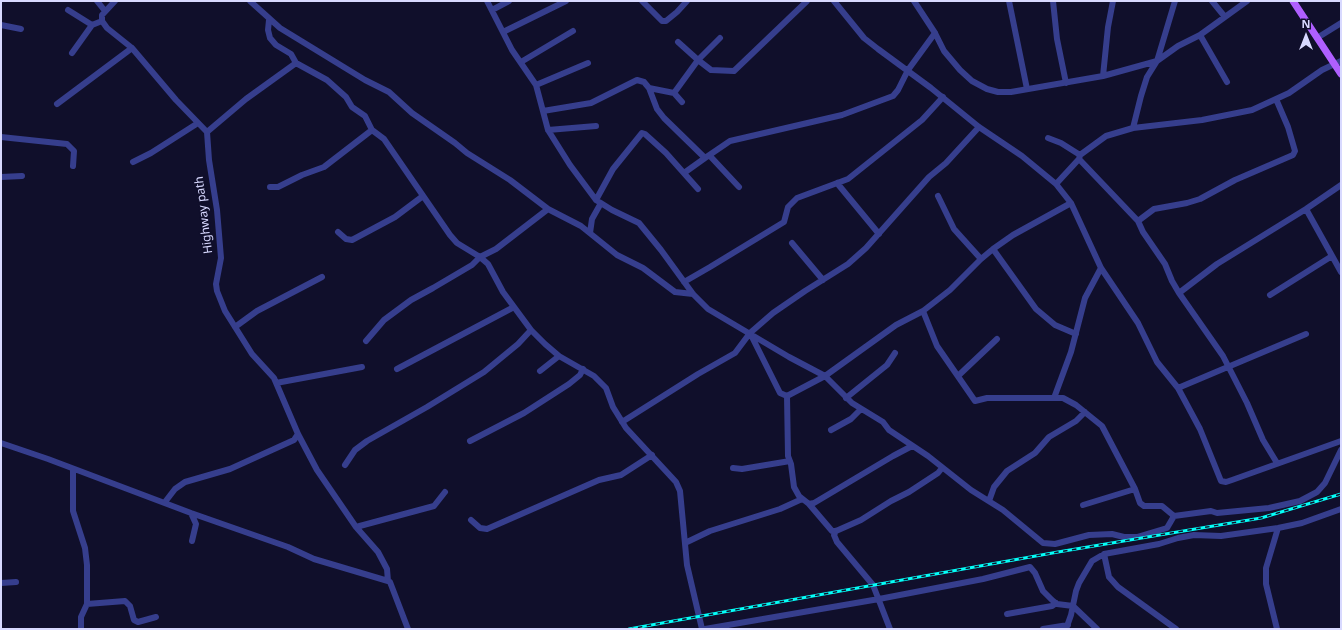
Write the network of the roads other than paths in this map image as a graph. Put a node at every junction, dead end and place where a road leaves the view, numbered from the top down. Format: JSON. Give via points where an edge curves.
{"nodes":[{"id":1,"x":97,"y":1,"type":"edge"},
{"id":2,"x":115,"y":1,"type":"edge"},
{"id":3,"x":250,"y":1,"type":"edge"},
{"id":4,"x":487,"y":1,"type":"edge"},
{"id":5,"x":509,"y":1,"type":"edge"},
{"id":6,"x":566,"y":1,"type":"edge"},
{"id":7,"x":642,"y":1,"type":"edge"},
{"id":8,"x":687,"y":1,"type":"edge"},
{"id":9,"x":807,"y":1,"type":"edge"},
{"id":10,"x":834,"y":1,"type":"edge"},
{"id":11,"x":914,"y":1,"type":"edge"},
{"id":12,"x":1009,"y":1,"type":"edge"},
{"id":13,"x":1053,"y":1,"type":"edge"},
{"id":14,"x":1113,"y":1,"type":"edge"},
{"id":15,"x":1175,"y":1,"type":"edge"},
{"id":16,"x":1212,"y":1,"type":"edge"},
{"id":17,"x":1246,"y":1,"type":"edge"},
{"id":18,"x":1292,"y":1,"type":"edge"},
{"id":19,"x":68,"y":10,"type":"dead end"},
{"id":20,"x":492,"y":10,"type":"junction"},
{"id":21,"x":105,"y":11,"type":"junction"},
{"id":22,"x":1225,"y":17,"type":"junction"},
{"id":23,"x":270,"y":20,"type":"junction"},
{"id":24,"x":102,"y":21,"type":"junction"},
{"id":25,"x":1341,"y":23,"type":"edge"},
{"id":26,"x":1,"y":25,"type":"edge"},
{"id":27,"x":92,"y":25,"type":"junction"},
{"id":28,"x":21,"y":29,"type":"dead end"},
{"id":29,"x":573,"y":31,"type":"dead end"},
{"id":30,"x":503,"y":32,"type":"junction"},
{"id":31,"x":935,"y":33,"type":"junction"},
{"id":32,"x":1200,"y":35,"type":"junction"},
{"id":33,"x":720,"y":38,"type":"dead end"},
{"id":34,"x":1317,"y":38,"type":"junction"},
{"id":35,"x":678,"y":42,"type":"dead end"},
{"id":36,"x":132,"y":48,"type":"junction"},
{"id":37,"x":72,"y":53,"type":"dead end"},
{"id":38,"x":698,"y":60,"type":"junction"},
{"id":39,"x":1157,"y":61,"type":"junction"},
{"id":40,"x":521,"y":62,"type":"junction"},
{"id":41,"x":1338,"y":62,"type":"edge"},
{"id":42,"x":296,"y":63,"type":"junction"},
{"id":43,"x":588,"y":63,"type":"dead end"},
{"id":44,"x":908,"y":70,"type":"junction"},
{"id":45,"x":1341,"y":74,"type":"edge"},
{"id":46,"x":1102,"y":76,"type":"junction"},
{"id":47,"x":1227,"y":82,"type":"dead end"},
{"id":48,"x":1066,"y":83,"type":"junction"},
{"id":49,"x":536,"y":85,"type":"junction"},
{"id":50,"x":649,"y":88,"type":"junction"},
{"id":51,"x":1027,"y":89,"type":"junction"},
{"id":52,"x":674,"y":93,"type":"junction"},
{"id":53,"x":942,"y":97,"type":"junction"},
{"id":54,"x":1276,"y":99,"type":"junction"},
{"id":55,"x":682,"y":102,"type":"dead end"},
{"id":56,"x":57,"y":104,"type":"dead end"},
{"id":57,"x":543,"y":111,"type":"junction"},
{"id":58,"x":198,"y":123,"type":"junction"},
{"id":59,"x":596,"y":126,"type":"dead end"},
{"id":60,"x":979,"y":127,"type":"junction"},
{"id":61,"x":1133,"y":128,"type":"junction"},
{"id":62,"x":372,"y":130,"type":"junction"},
{"id":63,"x":548,"y":130,"type":"junction"},
{"id":64,"x":207,"y":132,"type":"junction"},
{"id":65,"x":1,"y":137,"type":"edge"},
{"id":66,"x":1048,"y":138,"type":"dead end"},
{"id":67,"x":707,"y":157,"type":"junction"},
{"id":68,"x":1080,"y":157,"type":"junction"},
{"id":69,"x":133,"y":162,"type":"dead end"},
{"id":70,"x":73,"y":166,"type":"dead end"},
{"id":71,"x":684,"y":173,"type":"junction"},
{"id":72,"x":22,"y":176,"type":"dead end"},
{"id":73,"x":1,"y":177,"type":"edge"},
{"id":74,"x":837,"y":183,"type":"junction"},
{"id":75,"x":1056,"y":184,"type":"junction"},
{"id":76,"x":1341,"y":185,"type":"edge"},
{"id":77,"x":270,"y":187,"type":"dead end"},
{"id":78,"x":739,"y":187,"type":"dead end"},
{"id":79,"x":698,"y":189,"type":"dead end"},
{"id":80,"x":423,"y":196,"type":"junction"},
{"id":81,"x":938,"y":196,"type":"dead end"},
{"id":82,"x":598,"y":201,"type":"junction"},
{"id":83,"x":1071,"y":203,"type":"junction"},
{"id":84,"x":548,"y":209,"type":"junction"},
{"id":85,"x":1306,"y":209,"type":"junction"},
{"id":86,"x":1138,"y":221,"type":"junction"},
{"id":87,"x":338,"y":232,"type":"dead end"},
{"id":88,"x":590,"y":233,"type":"junction"},
{"id":89,"x":879,"y":234,"type":"junction"},
{"id":90,"x":792,"y":243,"type":"dead end"},
{"id":91,"x":993,"y":249,"type":"junction"},
{"id":92,"x":1332,"y":256,"type":"junction"},
{"id":93,"x":480,"y":257,"type":"junction"},
{"id":94,"x":981,"y":259,"type":"junction"},
{"id":95,"x":1100,"y":268,"type":"junction"},
{"id":96,"x":1341,"y":272,"type":"edge"},
{"id":97,"x":322,"y":277,"type":"dead end"},
{"id":98,"x":823,"y":280,"type":"junction"},
{"id":99,"x":684,"y":282,"type":"junction"},
{"id":100,"x":1179,"y":293,"type":"junction"},
{"id":101,"x":693,"y":294,"type":"junction"},
{"id":102,"x":1270,"y":295,"type":"dead end"},
{"id":103,"x":514,"y":307,"type":"junction"},
{"id":104,"x":923,"y":311,"type":"junction"},
{"id":105,"x":235,"y":327,"type":"junction"},
{"id":106,"x":531,"y":330,"type":"junction"},
{"id":107,"x":750,"y":333,"type":"junction"},
{"id":108,"x":1076,"y":334,"type":"junction"},
{"id":109,"x":1306,"y":334,"type":"dead end"},
{"id":110,"x":997,"y":339,"type":"dead end"},
{"id":111,"x":366,"y":341,"type":"dead end"},
{"id":112,"x":895,"y":353,"type":"dead end"},
{"id":113,"x":559,"y":356,"type":"junction"},
{"id":114,"x":362,"y":367,"type":"dead end"},
{"id":115,"x":1229,"y":367,"type":"junction"},
{"id":116,"x":397,"y":369,"type":"dead end"},
{"id":117,"x":583,"y":369,"type":"junction"},
{"id":118,"x":540,"y":372,"type":"dead end"},
{"id":119,"x":959,"y":375,"type":"junction"},
{"id":120,"x":825,"y":376,"type":"junction"},
{"id":121,"x":277,"y":384,"type":"junction"},
{"id":122,"x":1178,"y":388,"type":"junction"},
{"id":123,"x":787,"y":396,"type":"junction"},
{"id":124,"x":846,"y":398,"type":"junction"},
{"id":125,"x":1054,"y":398,"type":"junction"},
{"id":126,"x":861,"y":409,"type":"junction"},
{"id":127,"x":1084,"y":412,"type":"junction"},
{"id":128,"x":622,"y":422,"type":"junction"},
{"id":129,"x":831,"y":430,"type":"dead end"},
{"id":130,"x":298,"y":434,"type":"junction"},
{"id":131,"x":470,"y":440,"type":"dead end"},
{"id":132,"x":1341,"y":441,"type":"edge"},
{"id":133,"x":1,"y":443,"type":"edge"},
{"id":134,"x":912,"y":446,"type":"junction"},
{"id":135,"x":1341,"y":450,"type":"edge"},
{"id":136,"x":652,"y":455,"type":"junction"},
{"id":137,"x":790,"y":461,"type":"junction"},
{"id":138,"x":1277,"y":463,"type":"junction"},
{"id":139,"x":345,"y":464,"type":"dead end"},
{"id":140,"x":733,"y":468,"type":"dead end"},
{"id":141,"x":942,"y":468,"type":"junction"},
{"id":142,"x":73,"y":469,"type":"junction"},
{"id":143,"x":1135,"y":488,"type":"junction"},
{"id":144,"x":445,"y":492,"type":"dead end"},
{"id":145,"x":802,"y":499,"type":"junction"},
{"id":146,"x":989,"y":501,"type":"junction"},
{"id":147,"x":165,"y":502,"type":"junction"},
{"id":148,"x":809,"y":504,"type":"junction"},
{"id":149,"x":1083,"y":505,"type":"dead end"},
{"id":150,"x":1341,"y":509,"type":"edge"},
{"id":151,"x":191,"y":512,"type":"junction"},
{"id":152,"x":1174,"y":516,"type":"junction"},
{"id":153,"x":470,"y":520,"type":"dead end"},
{"id":154,"x":356,"y":526,"type":"junction"},
{"id":155,"x":1278,"y":528,"type":"junction"},
{"id":156,"x":836,"y":532,"type":"junction"},
{"id":157,"x":192,"y":541,"type":"dead end"},
{"id":158,"x":685,"y":543,"type":"junction"},
{"id":159,"x":1104,"y":554,"type":"junction"},
{"id":160,"x":388,"y":581,"type":"junction"},
{"id":161,"x":16,"y":582,"type":"dead end"},
{"id":162,"x":1,"y":583,"type":"edge"},
{"id":163,"x":879,"y":599,"type":"junction"},
{"id":164,"x":1056,"y":603,"type":"junction"},
{"id":165,"x":87,"y":604,"type":"junction"},
{"id":166,"x":1073,"y":606,"type":"junction"},
{"id":167,"x":1007,"y":614,"type":"dead end"},
{"id":168,"x":156,"y":617,"type":"dead end"},
{"id":169,"x":742,"y":626,"type":"edge"},
{"id":170,"x":1067,"y":627,"type":"edge"},
{"id":171,"x":81,"y":629,"type":"edge"},
{"id":172,"x":408,"y":629,"type":"edge"},
{"id":173,"x":702,"y":629,"type":"edge"},
{"id":174,"x":705,"y":629,"type":"edge"},
{"id":175,"x":890,"y":629,"type":"edge"},
{"id":176,"x":1043,"y":629,"type":"edge"},
{"id":177,"x":1097,"y":629,"type":"edge"},
{"id":178,"x":1176,"y":629,"type":"edge"},
{"id":179,"x":1277,"y":629,"type":"edge"}],
"edges":[{"from":1,"to":21,"type":"street"},
{"from":2,"to":21,"type":"street"},
{"from":3,"to":23,"type":"street"},
{"from":4,"to":20,"type":"street"},
{"from":5,"to":20,"type":"street"},
{"from":6,"to":30,"type":"street"},
{"from":7,"to":8,"type":"street","via":[[662,21],[666,21]]},
{"from":9,"to":38,"type":"street","via":[[734,71],[711,70]]},
{"from":10,"to":44,"type":"street","via":[[864,38]]},
{"from":11,"to":31,"type":"street"},
{"from":12,"to":51,"type":"street"},
{"from":13,"to":48,"type":"street"},
{"from":14,"to":46,"type":"street"},
{"from":15,"to":39,"type":"street"},
{"from":16,"to":22,"type":"street"},
{"from":17,"to":22,"type":"street"},
{"from":18,"to":34,"type":"main road"},
{"from":19,"to":27,"type":"street"},
{"from":20,"to":30,"type":"street"},
{"from":21,"to":24,"type":"street"},
{"from":22,"to":32,"type":"street"},
{"from":23,"to":42,"type":"street","via":[[270,38],[291,54]]},
{"from":23,"to":84,"type":"street","via":[[365,80],[389,92],[412,113]]},
{"from":24,"to":27,"type":"street"},
{"from":24,"to":36,"type":"street"},
{"from":25,"to":34,"type":"street"},
{"from":26,"to":28,"type":"street"},
{"from":27,"to":37,"type":"street"},
{"from":29,"to":40,"type":"street"},
{"from":30,"to":40,"type":"street"},
{"from":31,"to":44,"type":"street"},
{"from":31,"to":51,"type":"street","via":[[944,51],[972,80],[998,92]]},
{"from":32,"to":39,"type":"street"},
{"from":32,"to":47,"type":"street"},
{"from":33,"to":38,"type":"street"},
{"from":34,"to":41,"type":"main road"},
{"from":35,"to":38,"type":"street"},
{"from":36,"to":56,"type":"street"},
{"from":36,"to":58,"type":"street"},
{"from":38,"to":52,"type":"street"},
{"from":39,"to":46,"type":"street"},
{"from":39,"to":61,"type":"street","via":[[1147,77]]},
{"from":40,"to":49,"type":"street"},
{"from":41,"to":45,"type":"main road"},
{"from":41,"to":54,"type":"street"},
{"from":42,"to":62,"type":"street","via":[[316,73],[339,90],[352,107],[369,121]]},
{"from":42,"to":64,"type":"street","via":[[246,99]]},
{"from":43,"to":49,"type":"street"},
{"from":44,"to":53,"type":"street"},
{"from":44,"to":67,"type":"street","via":[[893,96],[842,115],[730,141]]},
{"from":46,"to":48,"type":"street"},
{"from":48,"to":51,"type":"street"},
{"from":49,"to":57,"type":"street"},
{"from":50,"to":52,"type":"street"},
{"from":50,"to":57,"type":"street","via":[[644,82],[637,80],[591,103]]},
{"from":50,"to":67,"type":"street","via":[[661,114],[688,143]]},
{"from":52,"to":55,"type":"street"},
{"from":53,"to":60,"type":"street"},
{"from":53,"to":74,"type":"street","via":[[922,120],[894,143],[848,179]]},
{"from":54,"to":61,"type":"street","via":[[1252,110],[1202,120]]},
{"from":54,"to":86,"type":"street","via":[[1295,150],[1293,155],[1235,180],[1200,199],[1154,208]]},
{"from":57,"to":63,"type":"street"},
{"from":58,"to":64,"type":"street"},
{"from":58,"to":69,"type":"street"},
{"from":59,"to":63,"type":"street"},
{"from":60,"to":75,"type":"street","via":[[1022,156]]},
{"from":60,"to":89,"type":"street","via":[[946,163],[929,177]]},
{"from":61,"to":68,"type":"street","via":[[1106,136]]},
{"from":62,"to":77,"type":"street","via":[[324,167],[278,187]]},
{"from":62,"to":80,"type":"street","via":[[384,139]]},
{"from":63,"to":82,"type":"street","via":[[570,165]]},
{"from":64,"to":105,"type":"street","name":"Highway path","via":[[221,258],[217,291]]},
{"from":65,"to":70,"type":"street","via":[[68,144],[74,151]]},
{"from":66,"to":68,"type":"street"},
{"from":67,"to":71,"type":"street"},
{"from":67,"to":78,"type":"street"},
{"from":68,"to":75,"type":"street"},
{"from":68,"to":86,"type":"street"},
{"from":71,"to":79,"type":"street"},
{"from":71,"to":82,"type":"street","via":[[666,153],[642,134],[613,169]]},
{"from":72,"to":73,"type":"street"},
{"from":74,"to":89,"type":"street"},
{"from":74,"to":99,"type":"street","via":[[797,198],[788,207],[784,222]]},
{"from":75,"to":83,"type":"street"},
{"from":76,"to":85,"type":"street"},
{"from":80,"to":87,"type":"street","via":[[400,214],[352,240],[346,239]]},
{"from":80,"to":93,"type":"street","via":[[457,244]]},
{"from":81,"to":94,"type":"street","via":[[954,229]]},
{"from":82,"to":88,"type":"street"},
{"from":82,"to":99,"type":"street","via":[[639,223]]},
{"from":83,"to":91,"type":"street"},
{"from":83,"to":95,"type":"street"},
{"from":84,"to":88,"type":"street"},
{"from":84,"to":93,"type":"street","via":[[496,249]]},
{"from":85,"to":92,"type":"street"},
{"from":85,"to":100,"type":"street","via":[[1222,261]]},
{"from":86,"to":100,"type":"street","via":[[1165,264]]},
{"from":88,"to":101,"type":"street","via":[[617,255],[643,268],[675,292]]},
{"from":89,"to":98,"type":"street","via":[[848,264]]},
{"from":90,"to":98,"type":"street"},
{"from":91,"to":94,"type":"street"},
{"from":91,"to":108,"type":"street","via":[[1036,309],[1055,325]]},
{"from":92,"to":96,"type":"street"},
{"from":92,"to":102,"type":"street"},
{"from":93,"to":103,"type":"street","via":[[488,264]]},
{"from":93,"to":111,"type":"street","via":[[461,272],[411,300],[384,320]]},
{"from":94,"to":104,"type":"street","via":[[950,290]]},
{"from":95,"to":108,"type":"street","via":[[1085,298]]},
{"from":95,"to":122,"type":"street","via":[[1138,323],[1157,362]]},
{"from":97,"to":105,"type":"street","via":[[257,311]]},
{"from":98,"to":107,"type":"street","via":[[773,313]]},
{"from":99,"to":101,"type":"street"},
{"from":100,"to":115,"type":"street","via":[[1216,344]]},
{"from":101,"to":107,"type":"street","via":[[708,309]]},
{"from":103,"to":106,"type":"street"},
{"from":103,"to":116,"type":"street"},
{"from":104,"to":119,"type":"street","via":[[937,346]]},
{"from":104,"to":120,"type":"street","via":[[896,325]]},
{"from":105,"to":121,"type":"street","name":"Highway path","via":[[252,354]]},
{"from":106,"to":113,"type":"street"},
{"from":106,"to":139,"type":"street","via":[[484,372],[367,441],[355,450]]},
{"from":107,"to":120,"type":"street"},
{"from":107,"to":123,"type":"street","via":[[780,393]]},
{"from":107,"to":128,"type":"street","via":[[735,353]]},
{"from":108,"to":125,"type":"street"},
{"from":109,"to":115,"type":"street"},
{"from":110,"to":119,"type":"street"},
{"from":112,"to":124,"type":"street","via":[[887,365]]},
{"from":113,"to":117,"type":"street"},
{"from":113,"to":118,"type":"street"},
{"from":114,"to":121,"type":"street"},
{"from":115,"to":122,"type":"street"},
{"from":115,"to":138,"type":"street","via":[[1263,440]]},
{"from":117,"to":128,"type":"street","via":[[606,388]]},
{"from":117,"to":131,"type":"street","via":[[569,384],[524,413]]},
{"from":119,"to":125,"type":"street","via":[[975,401],[987,398]]},
{"from":120,"to":123,"type":"street"},
{"from":120,"to":124,"type":"street"},
{"from":121,"to":130,"type":"street","name":"Highway path"},
{"from":122,"to":138,"type":"street","via":[[1200,429],[1221,481],[1226,482]]},
{"from":123,"to":137,"type":"street"},
{"from":124,"to":126,"type":"street"},
{"from":125,"to":127,"type":"street","via":[[1063,398]]},
{"from":126,"to":129,"type":"street"},
{"from":126,"to":134,"type":"street","via":[[883,422],[889,430]]},
{"from":127,"to":143,"type":"street","via":[[1102,426]]},
{"from":127,"to":146,"type":"street","via":[[1076,421],[1049,437],[1031,457],[1007,471],[994,487]]},
{"from":128,"to":136,"type":"street"},
{"from":130,"to":147,"type":"street","via":[[294,440],[230,469],[185,482],[175,489]]},
{"from":130,"to":154,"type":"street","name":"Highway path","via":[[317,470]]},
{"from":132,"to":138,"type":"street"},
{"from":133,"to":142,"type":"street"},
{"from":134,"to":141,"type":"street"},
{"from":134,"to":148,"type":"street"},
{"from":135,"to":152,"type":"street","via":[[1325,483],[1317,492],[1305,499],[1269,508]]},
{"from":136,"to":153,"type":"street","via":[[620,475],[599,480],[487,529],[480,528]]},
{"from":136,"to":158,"type":"street","via":[[669,473],[680,491]]},
{"from":137,"to":140,"type":"street","via":[[742,469]]},
{"from":137,"to":145,"type":"street","via":[[794,487]]},
{"from":141,"to":146,"type":"street"},
{"from":141,"to":156,"type":"street","via":[[909,492]]},
{"from":142,"to":147,"type":"street"},
{"from":142,"to":165,"type":"street","via":[[73,511],[85,548]]},
{"from":143,"to":149,"type":"street"},
{"from":143,"to":152,"type":"street","via":[[1140,503],[1144,506],[1162,506]]},
{"from":144,"to":154,"type":"street","via":[[434,506]]},
{"from":145,"to":148,"type":"street"},
{"from":145,"to":158,"type":"street","via":[[780,510],[710,531]]},
{"from":146,"to":152,"type":"street","via":[[1039,541],[1048,545],[1089,535],[1137,537],[1167,528]]},
{"from":147,"to":151,"type":"street"},
{"from":148,"to":156,"type":"street","via":[[828,528]]},
{"from":150,"to":155,"type":"street","via":[[1302,523]]},
{"from":151,"to":157,"type":"street","via":[[196,524]]},
{"from":151,"to":160,"type":"street","via":[[314,558]]},
{"from":154,"to":160,"type":"street","name":"Highway path","via":[[378,552],[387,569]]},
{"from":155,"to":159,"type":"street","via":[[1221,536],[1194,535]]},
{"from":155,"to":179,"type":"street","via":[[1266,568],[1266,584]]},
{"from":156,"to":163,"type":"street","via":[[834,538],[873,585]]},
{"from":158,"to":173,"type":"street","via":[[687,565]]},
{"from":159,"to":166,"type":"street","via":[[1092,561],[1079,582]]},
{"from":159,"to":178,"type":"street","via":[[1110,577],[1118,587]]},
{"from":160,"to":172,"type":"street","name":"Highway path"},
{"from":161,"to":162,"type":"street"},
{"from":163,"to":164,"type":"street","via":[[984,579],[1030,567],[1036,573],[1043,591]]},
{"from":163,"to":169,"type":"street"},
{"from":163,"to":175,"type":"street"},
{"from":164,"to":166,"type":"street"},
{"from":164,"to":167,"type":"street"},
{"from":165,"to":168,"type":"street","via":[[125,601],[130,606],[134,620],[138,622]]},
{"from":165,"to":171,"type":"street","via":[[81,618]]},
{"from":166,"to":170,"type":"street"},
{"from":166,"to":177,"type":"street"},
{"from":169,"to":174,"type":"street"},
{"from":170,"to":176,"type":"street"}]}
